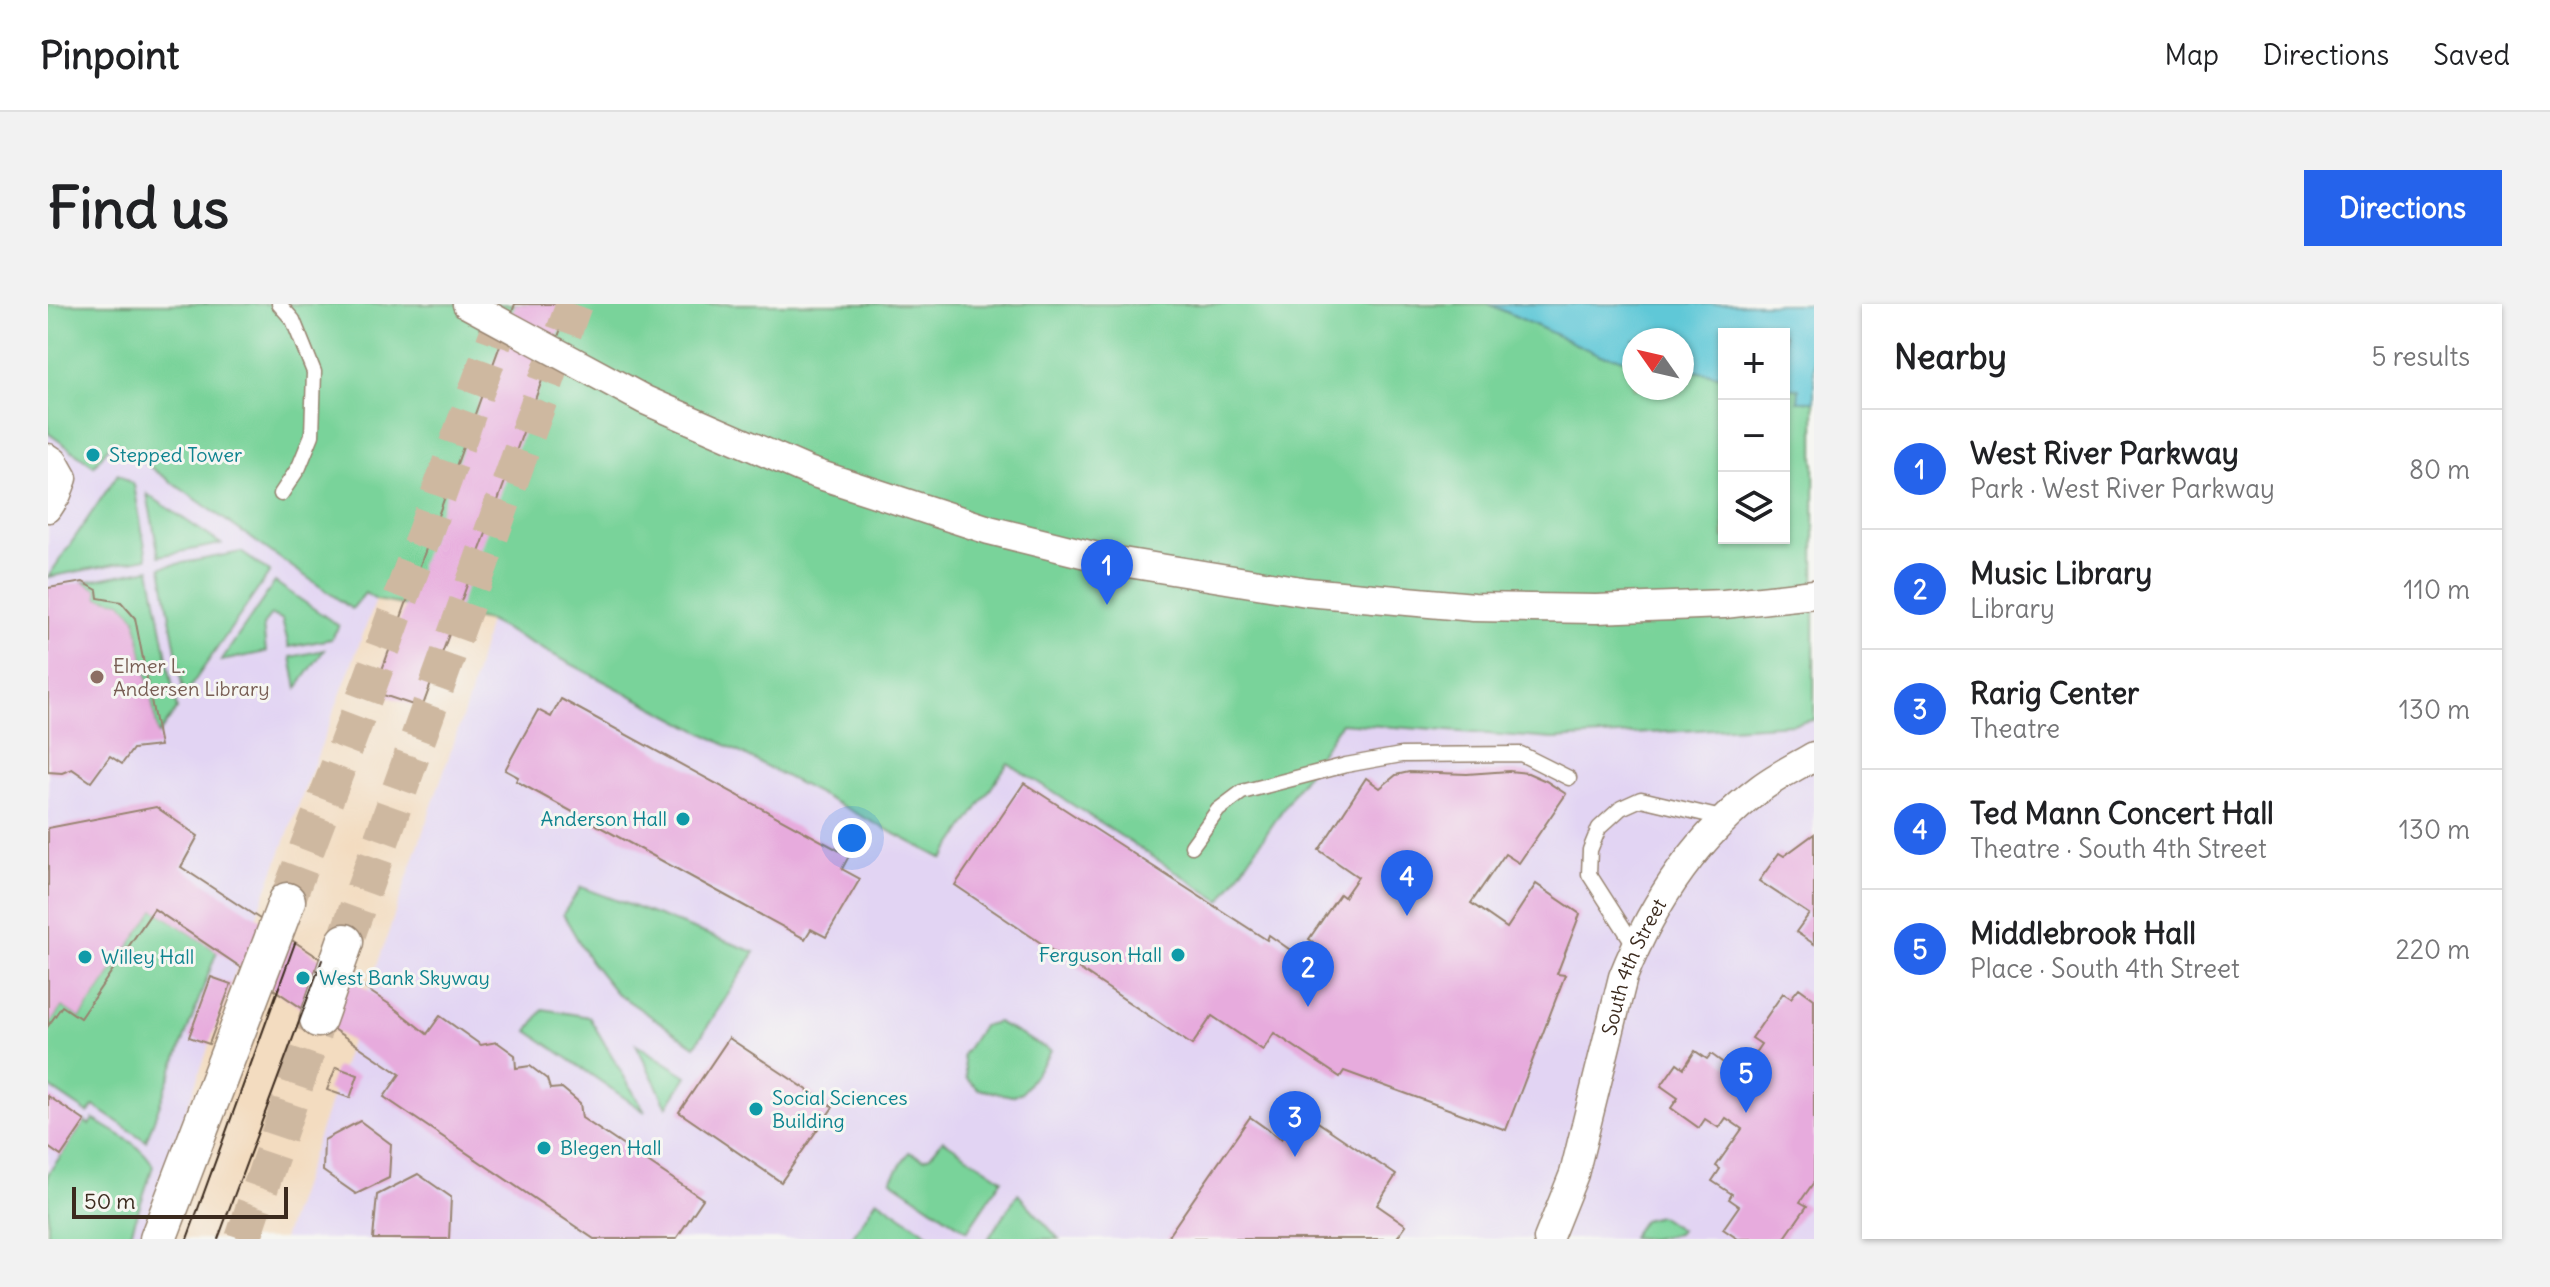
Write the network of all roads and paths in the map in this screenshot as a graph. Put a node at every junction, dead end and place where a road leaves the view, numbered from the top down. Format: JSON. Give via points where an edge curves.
{"nodes":[{"id":1,"x":279,"y":304,"type":"edge"},
{"id":2,"x":467,"y":304,"type":"edge"},
{"id":3,"x":56,"y":468,"type":"edge"},
{"id":4,"x":281,"y":494,"type":"dead end"},
{"id":5,"x":48,"y":508,"type":"edge"},
{"id":6,"x":1814,"y":594,"type":"edge"},
{"id":7,"x":1814,"y":756,"type":"edge"},
{"id":8,"x":1569,"y":778,"type":"dead end"},
{"id":9,"x":1726,"y":819,"type":"junction"},
{"id":10,"x":1192,"y":846,"type":"dead end"},
{"id":11,"x":287,"y":901,"type":"tunnel mouth"},
{"id":12,"x":345,"y":942,"type":"tunnel mouth"},
{"id":13,"x":1635,"y":946,"type":"junction"},
{"id":14,"x":318,"y":1019,"type":"tunnel mouth"},
{"id":15,"x":158,"y":1239,"type":"edge"},
{"id":16,"x":1548,"y":1239,"type":"edge"}],
"edges":[{"from":1,"to":4,"type":"lane","via":[[293,320],[314,372],[312,435]]},
{"from":2,"to":6,"type":"street","via":[[645,400],[808,471],[989,530],[1110,560],[1307,592],[1474,607],[1596,609]]},
{"from":3,"to":5,"type":"street","via":[[57,494]]},
{"from":7,"to":9,"type":"street","name":"South 4th Street","via":[[1761,788]]},
{"from":8,"to":10,"type":"lane","via":[[1521,754],[1401,755],[1242,792],[1218,810]]},
{"from":9,"to":13,"type":"street","name":"South 4th Street","via":[[1681,869]]},
{"from":9,"to":13,"type":"lane","via":[[1641,799],[1599,828],[1590,850],[1589,874]]},
{"from":11,"to":15,"type":"street"},
{"from":12,"to":14,"type":"street"},
{"from":13,"to":16,"type":"street","name":"South 4th Street","via":[[1617,997],[1574,1174]]}]}
